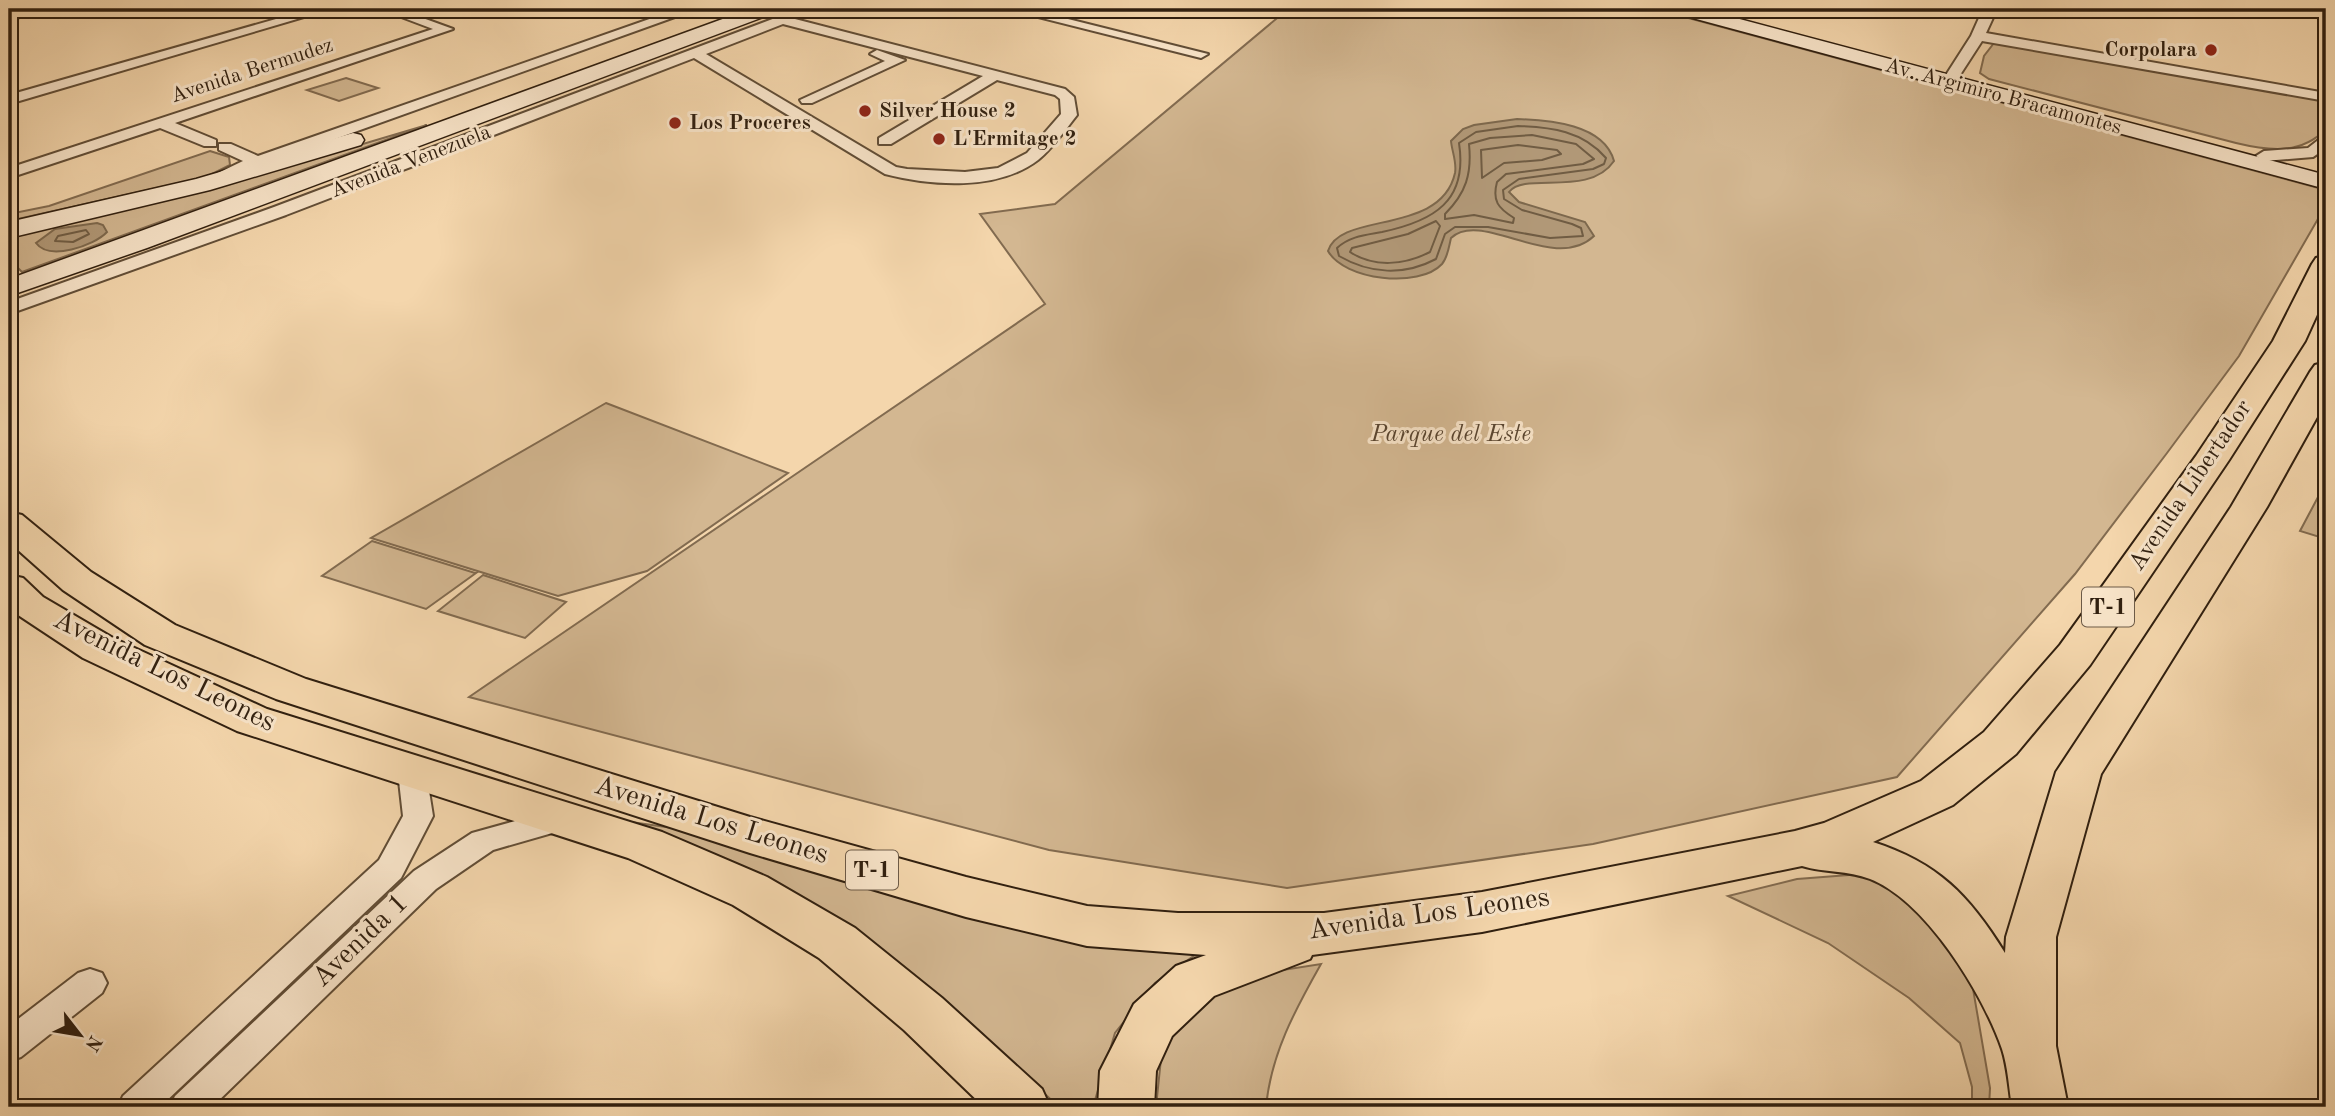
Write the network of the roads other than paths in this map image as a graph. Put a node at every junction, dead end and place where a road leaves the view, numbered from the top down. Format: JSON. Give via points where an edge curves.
{"nodes":[{"id":1,"x":41,"y":9,"type":"edge"},
{"id":2,"x":324,"y":9,"type":"edge"},
{"id":3,"x":386,"y":9,"type":"edge"},
{"id":4,"x":690,"y":9,"type":"edge"},
{"id":5,"x":723,"y":9,"type":"edge"},
{"id":6,"x":810,"y":9,"type":"edge"},
{"id":7,"x":1013,"y":9,"type":"edge"},
{"id":8,"x":1072,"y":9,"type":"edge"},
{"id":9,"x":1681,"y":9,"type":"edge"},
{"id":10,"x":1709,"y":9,"type":"edge"},
{"id":11,"x":1990,"y":9,"type":"edge"},
{"id":12,"x":775,"y":14,"type":"edge"},
{"id":13,"x":9,"y":16,"type":"edge"},
{"id":14,"x":1052,"y":18,"type":"junction"},
{"id":15,"x":1978,"y":36,"type":"junction"},
{"id":16,"x":878,"y":45,"type":"junction"},
{"id":17,"x":695,"y":53,"type":"junction"},
{"id":18,"x":1201,"y":54,"type":"dead end"},
{"id":19,"x":994,"y":76,"type":"junction"},
{"id":20,"x":1955,"y":80,"type":"junction"},
{"id":21,"x":2326,"y":97,"type":"edge"},
{"id":22,"x":9,"y":100,"type":"edge"},
{"id":23,"x":807,"y":100,"type":"dead end"},
{"id":24,"x":161,"y":123,"type":"junction"},
{"id":25,"x":2326,"y":139,"type":"edge"},
{"id":26,"x":885,"y":141,"type":"dead end"},
{"id":27,"x":2264,"y":156,"type":"junction"},
{"id":28,"x":256,"y":161,"type":"junction"},
{"id":29,"x":2326,"y":172,"type":"edge"},
{"id":30,"x":9,"y":173,"type":"edge"},
{"id":31,"x":366,"y":178,"type":"junction"},
{"id":32,"x":2326,"y":182,"type":"edge"},
{"id":33,"x":202,"y":185,"type":"junction"},
{"id":34,"x":9,"y":230,"type":"edge"},
{"id":35,"x":138,"y":243,"type":"junction"},
{"id":36,"x":2326,"y":264,"type":"edge"},
{"id":37,"x":9,"y":288,"type":"edge"},
{"id":38,"x":9,"y":308,"type":"edge"},
{"id":39,"x":2326,"y":372,"type":"edge"},
{"id":40,"x":9,"y":523,"type":"edge"},
{"id":41,"x":9,"y":587,"type":"edge"},
{"id":42,"x":412,"y":772,"type":"junction"},
{"id":43,"x":562,"y":819,"type":"junction"},
{"id":44,"x":1795,"y":849,"type":"junction"},
{"id":45,"x":1324,"y":934,"type":"junction"},
{"id":46,"x":90,"y":982,"type":"dead end"},
{"id":47,"x":9,"y":1046,"type":"edge"},
{"id":48,"x":2029,"y":1046,"type":"junction"},
{"id":49,"x":136,"y":1107,"type":"edge"},
{"id":50,"x":188,"y":1107,"type":"edge"},
{"id":51,"x":1022,"y":1107,"type":"edge"},
{"id":52,"x":1126,"y":1107,"type":"edge"},
{"id":53,"x":2040,"y":1107,"type":"edge"}],
"edges":[{"from":1,"to":13,"type":"street"},
{"from":2,"to":22,"type":"street","name":"Avenida Bermudez"},
{"from":3,"to":24,"type":"street","name":"Avenida Bermudez","via":[[446,29]]},
{"from":4,"to":28,"type":"street","name":"Avenida Venezuela"},
{"from":5,"to":33,"type":"street","name":"Avenida Venezuela","via":[[349,141]]},
{"from":6,"to":12,"type":"street","name":"Avenida Venezuela"},
{"from":7,"to":14,"type":"street"},
{"from":8,"to":14,"type":"street"},
{"from":9,"to":20,"type":"street","name":"Av. Argimiro Bracamontes"},
{"from":10,"to":20,"type":"street"},
{"from":11,"to":15,"type":"street"},
{"from":12,"to":16,"type":"street"},
{"from":12,"to":17,"type":"street","name":"Avenida Venezuela"},
{"from":12,"to":35,"type":"street","name":"Avenida Venezuela"},
{"from":14,"to":18,"type":"street"},
{"from":15,"to":20,"type":"street"},
{"from":15,"to":21,"type":"street"},
{"from":16,"to":19,"type":"street"},
{"from":16,"to":23,"type":"street","via":[[866,51],[898,61]]},
{"from":17,"to":19,"type":"street","via":[[891,171],[920,177],[988,174],[1023,164],[1069,115],[1067,97],[1060,92]]},
{"from":17,"to":31,"type":"street","name":"Avenida Venezuela"},
{"from":19,"to":26,"type":"street"},
{"from":20,"to":27,"type":"street"},
{"from":20,"to":32,"type":"street","name":"Av. Argimiro Bracamontes"},
{"from":24,"to":28,"type":"street"},
{"from":24,"to":30,"type":"street","name":"Avenida Bermudez"},
{"from":25,"to":27,"type":"street","via":[[2313,152]]},
{"from":27,"to":29,"type":"street"},
{"from":28,"to":33,"type":"street","name":"Avenida Venezuela"},
{"from":31,"to":35,"type":"street"},
{"from":31,"to":38,"type":"street","name":"Avenida Venezuela"},
{"from":33,"to":34,"type":"street","name":"Avenida Venezuela"},
{"from":35,"to":37,"type":"street","name":"Avenida Venezuela"},
{"from":36,"to":44,"type":"main road","name":"Avenida Libertador","number":"T-1","via":[[2289,341],[2211,460],[2075,655],[2000,743],[1937,793],[1836,838]]},
{"from":39,"to":48,"type":"main road","number":"T-1","via":[[2249,507],[2079,772],[2031,937]]},
{"from":40,"to":45,"type":"main road","name":"Avenida Los Leones","number":"T-1","via":[[77,581],[160,635],[291,689],[750,835],[966,897],[1087,926],[1178,934]]},
{"from":41,"to":42,"type":"main road","name":"Avenida Los Leones","via":[[29,606],[98,648],[220,706]]},
{"from":42,"to":43,"type":"main road","name":"Avenida Los Leones"},
{"from":42,"to":49,"type":"street","name":"Avenida 1","via":[[418,816],[390,869]]},
{"from":43,"to":50,"type":"street","name":"Avenida 1","via":[[483,841],[425,880]]},
{"from":43,"to":51,"type":"main road","name":"Avenida Los Leones","via":[[646,845],[750,891],[837,943],[923,1014]]},
{"from":44,"to":45,"type":"main road","name":"Avenida Los Leones","number":"T-1","via":[[1482,912]]},
{"from":44,"to":48,"type":"main road","number":"T-1","via":[[1839,850],[1883,863],[1918,882],[1952,914],[1975,945]]},
{"from":45,"to":52,"type":"main road","number":"T-1","via":[[1195,981],[1153,1020],[1128,1071]]},
{"from":46,"to":47,"type":"street"},
{"from":48,"to":53,"type":"main road","number":"T-1"}]}
